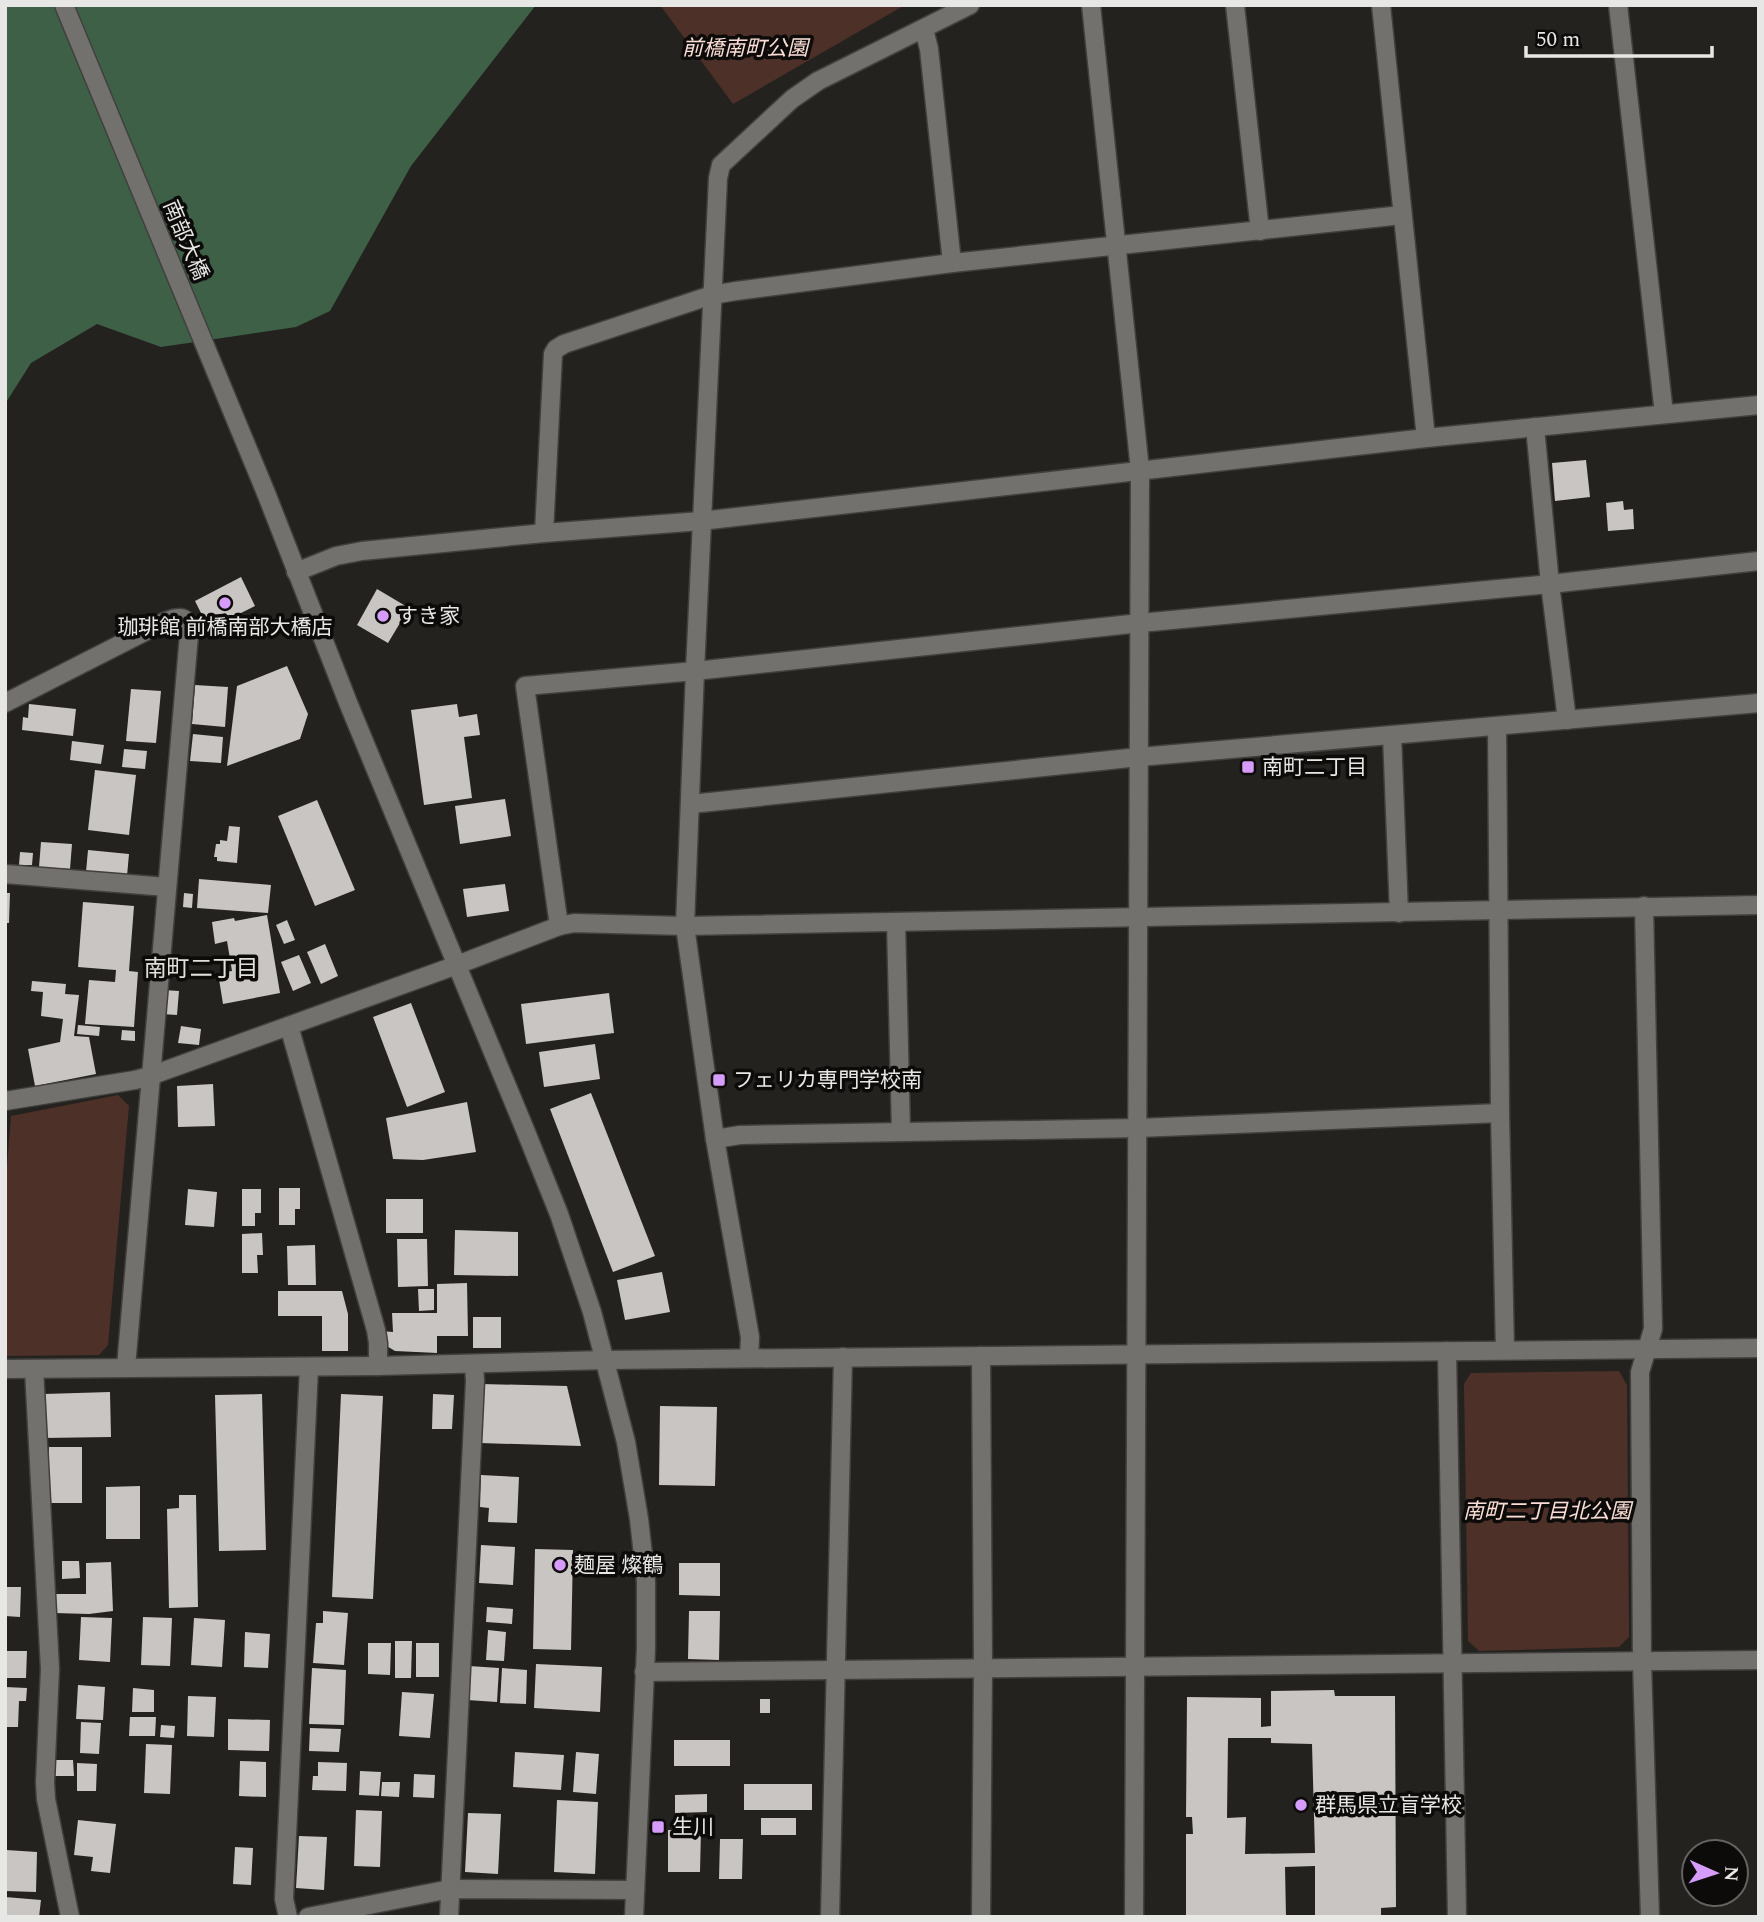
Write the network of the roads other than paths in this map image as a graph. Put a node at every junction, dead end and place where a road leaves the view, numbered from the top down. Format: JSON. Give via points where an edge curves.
{"nodes":[{"id":1,"x":64,"y":5,"type":"edge"},
{"id":2,"x":970,"y":5,"type":"edge"},
{"id":3,"x":1091,"y":5,"type":"edge"},
{"id":4,"x":1235,"y":5,"type":"edge"},
{"id":5,"x":1381,"y":5,"type":"edge"},
{"id":6,"x":1618,"y":5,"type":"edge"},
{"id":7,"x":924,"y":29,"type":"junction"},
{"id":8,"x":1402,"y":215,"type":"junction"},
{"id":9,"x":1260,"y":231,"type":"junction"},
{"id":10,"x":1117,"y":245,"type":"junction"},
{"id":11,"x":952,"y":263,"type":"junction"},
{"id":12,"x":712,"y":295,"type":"junction"},
{"id":13,"x":1759,"y":405,"type":"edge"},
{"id":14,"x":1664,"y":414,"type":"junction"},
{"id":15,"x":1535,"y":427,"type":"junction"},
{"id":16,"x":1426,"y":438,"type":"junction"},
{"id":17,"x":1140,"y":470,"type":"junction"},
{"id":18,"x":701,"y":521,"type":"junction"},
{"id":19,"x":544,"y":533,"type":"junction"},
{"id":20,"x":1759,"y":561,"type":"edge"},
{"id":21,"x":296,"y":572,"type":"junction"},
{"id":22,"x":1550,"y":584,"type":"junction"},
{"id":23,"x":1140,"y":623,"type":"junction"},
{"id":24,"x":695,"y":671,"type":"junction"},
{"id":25,"x":5,"y":703,"type":"edge"},
{"id":26,"x":1759,"y":703,"type":"edge"},
{"id":27,"x":1567,"y":720,"type":"junction"},
{"id":28,"x":1497,"y":726,"type":"junction"},
{"id":29,"x":1392,"y":735,"type":"junction"},
{"id":30,"x":1139,"y":757,"type":"junction"},
{"id":31,"x":691,"y":804,"type":"junction"},
{"id":32,"x":5,"y":874,"type":"edge"},
{"id":33,"x":167,"y":887,"type":"junction"},
{"id":34,"x":1759,"y":905,"type":"edge"},
{"id":35,"x":1644,"y":906,"type":"junction"},
{"id":36,"x":1499,"y":911,"type":"junction"},
{"id":37,"x":1399,"y":913,"type":"junction"},
{"id":38,"x":1138,"y":918,"type":"junction"},
{"id":39,"x":896,"y":922,"type":"junction"},
{"id":40,"x":559,"y":926,"type":"junction"},
{"id":41,"x":685,"y":926,"type":"junction"},
{"id":42,"x":457,"y":965,"type":"junction"},
{"id":43,"x":289,"y":1026,"type":"junction"},
{"id":44,"x":150,"y":1076,"type":"junction"},
{"id":45,"x":5,"y":1101,"type":"edge"},
{"id":46,"x":1500,"y":1113,"type":"junction"},
{"id":47,"x":1138,"y":1128,"type":"junction"},
{"id":48,"x":901,"y":1132,"type":"junction"},
{"id":49,"x":715,"y":1139,"type":"junction"},
{"id":50,"x":1759,"y":1348,"type":"edge"},
{"id":51,"x":1646,"y":1349,"type":"junction"},
{"id":52,"x":1505,"y":1350,"type":"junction"},
{"id":53,"x":1447,"y":1351,"type":"junction"},
{"id":54,"x":1136,"y":1354,"type":"junction"},
{"id":55,"x":981,"y":1356,"type":"junction"},
{"id":56,"x":843,"y":1357,"type":"junction"},
{"id":57,"x":749,"y":1359,"type":"junction"},
{"id":58,"x":606,"y":1360,"type":"junction"},
{"id":59,"x":474,"y":1364,"type":"junction"},
{"id":60,"x":378,"y":1366,"type":"junction"},
{"id":61,"x":126,"y":1367,"type":"junction"},
{"id":62,"x":309,"y":1367,"type":"junction"},
{"id":63,"x":5,"y":1369,"type":"edge"},
{"id":64,"x":34,"y":1369,"type":"junction"},
{"id":65,"x":1759,"y":1660,"type":"edge"},
{"id":66,"x":1642,"y":1662,"type":"junction"},
{"id":67,"x":1453,"y":1663,"type":"junction"},
{"id":68,"x":1135,"y":1667,"type":"junction"},
{"id":69,"x":983,"y":1668,"type":"junction"},
{"id":70,"x":836,"y":1670,"type":"junction"},
{"id":71,"x":644,"y":1672,"type":"junction"},
{"id":72,"x":450,"y":1889,"type":"junction"},
{"id":73,"x":635,"y":1890,"type":"junction"},
{"id":74,"x":70,"y":1917,"type":"edge"},
{"id":75,"x":288,"y":1917,"type":"edge"},
{"id":76,"x":308,"y":1917,"type":"edge"},
{"id":77,"x":449,"y":1917,"type":"edge"},
{"id":78,"x":634,"y":1917,"type":"edge"},
{"id":79,"x":830,"y":1917,"type":"edge"},
{"id":80,"x":981,"y":1917,"type":"edge"},
{"id":81,"x":1134,"y":1917,"type":"edge"},
{"id":82,"x":1457,"y":1917,"type":"edge"},
{"id":83,"x":1650,"y":1917,"type":"edge"}],
"edges":[{"from":1,"to":21,"type":"street","name":"南部大橋"},
{"from":2,"to":7,"type":"street"},
{"from":3,"to":10,"type":"street"},
{"from":4,"to":9,"type":"street"},
{"from":5,"to":8,"type":"street"},
{"from":6,"to":14,"type":"street"},
{"from":7,"to":11,"type":"street"},
{"from":7,"to":12,"type":"street","via":[[818,81],[721,165]]},
{"from":8,"to":9,"type":"street"},
{"from":8,"to":16,"type":"street"},
{"from":9,"to":10,"type":"street"},
{"from":10,"to":11,"type":"street"},
{"from":10,"to":17,"type":"street"},
{"from":11,"to":12,"type":"street"},
{"from":12,"to":18,"type":"street"},
{"from":12,"to":19,"type":"street","via":[[556,349]]},
{"from":13,"to":14,"type":"street"},
{"from":14,"to":15,"type":"street"},
{"from":15,"to":16,"type":"street"},
{"from":15,"to":22,"type":"street"},
{"from":16,"to":17,"type":"street"},
{"from":17,"to":18,"type":"street"},
{"from":17,"to":23,"type":"street"},
{"from":18,"to":19,"type":"street"},
{"from":18,"to":24,"type":"street"},
{"from":19,"to":21,"type":"street","via":[[362,551]]},
{"from":20,"to":22,"type":"street"},
{"from":21,"to":42,"type":"street","name":"南部大橋"},
{"from":22,"to":23,"type":"street"},
{"from":22,"to":27,"type":"street"},
{"from":23,"to":24,"type":"street"},
{"from":23,"to":30,"type":"street"},
{"from":24,"to":31,"type":"street"},
{"from":24,"to":40,"type":"street","via":[[526,686]]},
{"from":25,"to":33,"type":"street","via":[[164,622],[186,619],[189,635]]},
{"from":26,"to":27,"type":"street"},
{"from":27,"to":28,"type":"street"},
{"from":28,"to":29,"type":"street"},
{"from":28,"to":36,"type":"street"},
{"from":29,"to":30,"type":"street"},
{"from":29,"to":37,"type":"street"},
{"from":30,"to":31,"type":"street"},
{"from":30,"to":38,"type":"street"},
{"from":31,"to":41,"type":"street"},
{"from":32,"to":33,"type":"street"},
{"from":33,"to":44,"type":"street"},
{"from":34,"to":35,"type":"street"},
{"from":35,"to":36,"type":"street"},
{"from":35,"to":51,"type":"street","via":[[1653,1329]]},
{"from":36,"to":37,"type":"street"},
{"from":36,"to":46,"type":"street"},
{"from":37,"to":38,"type":"street"},
{"from":38,"to":39,"type":"street"},
{"from":38,"to":47,"type":"street"},
{"from":39,"to":41,"type":"street"},
{"from":39,"to":48,"type":"street"},
{"from":40,"to":41,"type":"street"},
{"from":40,"to":42,"type":"street"},
{"from":41,"to":49,"type":"street"},
{"from":42,"to":43,"type":"street"},
{"from":42,"to":58,"type":"street","name":"南部大橋","via":[[559,1214]]},
{"from":43,"to":44,"type":"street"},
{"from":43,"to":60,"type":"street","via":[[376,1330]]},
{"from":44,"to":45,"type":"street"},
{"from":44,"to":61,"type":"street"},
{"from":46,"to":47,"type":"street"},
{"from":46,"to":52,"type":"street"},
{"from":47,"to":48,"type":"street"},
{"from":47,"to":54,"type":"street"},
{"from":48,"to":49,"type":"street"},
{"from":49,"to":57,"type":"street","via":[[750,1337]]},
{"from":50,"to":51,"type":"street"},
{"from":51,"to":52,"type":"street"},
{"from":51,"to":66,"type":"street","via":[[1640,1372]]},
{"from":52,"to":53,"type":"street"},
{"from":53,"to":54,"type":"street"},
{"from":53,"to":67,"type":"street"},
{"from":54,"to":55,"type":"street"},
{"from":54,"to":68,"type":"street"},
{"from":55,"to":56,"type":"street"},
{"from":55,"to":69,"type":"street"},
{"from":56,"to":57,"type":"street"},
{"from":56,"to":70,"type":"street"},
{"from":57,"to":58,"type":"street"},
{"from":58,"to":59,"type":"street"},
{"from":58,"to":71,"type":"street","name":"南部大橋","via":[[640,1529],[646,1582]]},
{"from":59,"to":60,"type":"street"},
{"from":59,"to":72,"type":"street"},
{"from":60,"to":62,"type":"street"},
{"from":61,"to":62,"type":"street"},
{"from":61,"to":64,"type":"street"},
{"from":62,"to":75,"type":"street","via":[[284,1899]]},
{"from":63,"to":64,"type":"street"},
{"from":64,"to":74,"type":"street","via":[[50,1669],[46,1799]]},
{"from":65,"to":66,"type":"street"},
{"from":66,"to":67,"type":"street"},
{"from":66,"to":83,"type":"street"},
{"from":67,"to":68,"type":"street"},
{"from":67,"to":82,"type":"street"},
{"from":68,"to":69,"type":"street"},
{"from":68,"to":81,"type":"street"},
{"from":69,"to":70,"type":"street"},
{"from":69,"to":80,"type":"street"},
{"from":70,"to":71,"type":"street"},
{"from":70,"to":79,"type":"street"},
{"from":71,"to":73,"type":"street","name":"南部大橋"},
{"from":72,"to":73,"type":"street"},
{"from":72,"to":76,"type":"street"},
{"from":72,"to":77,"type":"street"},
{"from":73,"to":78,"type":"street","name":"南部大橋"}]}
